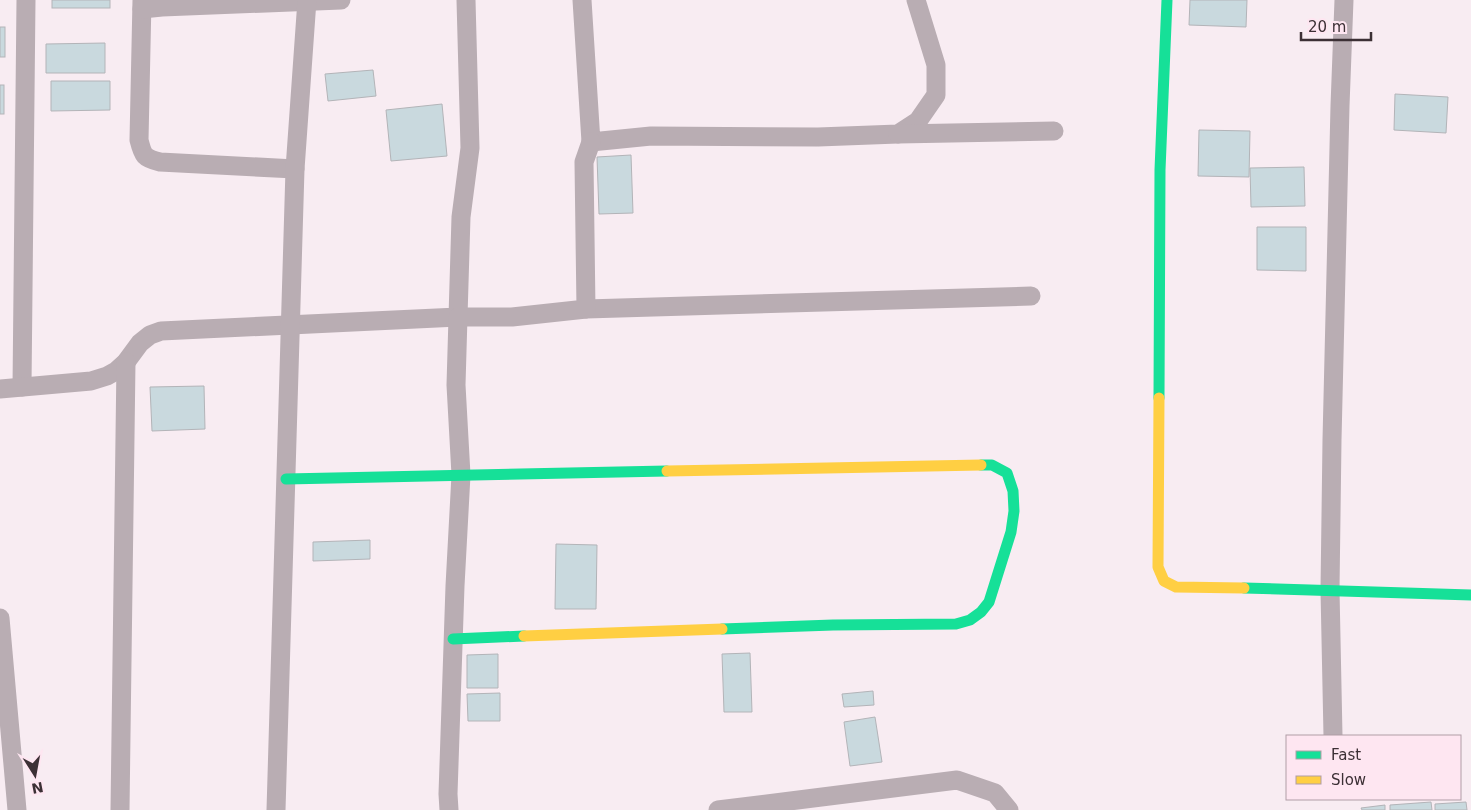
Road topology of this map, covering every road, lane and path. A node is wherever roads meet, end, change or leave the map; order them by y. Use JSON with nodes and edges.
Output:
{"nodes":[{"id":1,"x":26,"y":0,"type":"edge"},
{"id":2,"x":341,"y":0,"type":"edge"},
{"id":3,"x":466,"y":0,"type":"edge"},
{"id":4,"x":582,"y":0,"type":"edge"},
{"id":5,"x":916,"y":0,"type":"edge"},
{"id":6,"x":1168,"y":0,"type":"edge"},
{"id":7,"x":1344,"y":0,"type":"edge"},
{"id":8,"x":307,"y":1,"type":"edge"},
{"id":9,"x":142,"y":5,"type":"edge"},
{"id":10,"x":1054,"y":131,"type":"dead end"},
{"id":11,"x":898,"y":134,"type":"junction"},
{"id":12,"x":591,"y":142,"type":"junction"},
{"id":13,"x":295,"y":169,"type":"junction"},
{"id":14,"x":1031,"y":296,"type":"dead end"},
{"id":15,"x":586,"y":308,"type":"junction"},
{"id":16,"x":458,"y":317,"type":"junction"},
{"id":17,"x":290,"y":324,"type":"junction"},
{"id":18,"x":126,"y":362,"type":"junction"},
{"id":19,"x":22,"y":387,"type":"junction"},
{"id":20,"x":0,"y":390,"type":"edge"},
{"id":21,"x":461,"y":475,"type":"junction"},
{"id":22,"x":286,"y":479,"type":"junction"},
{"id":23,"x":1330,"y":590,"type":"junction"},
{"id":24,"x":1471,"y":595,"type":"edge"},
{"id":25,"x":0,"y":618,"type":"edge"},
{"id":26,"x":454,"y":639,"type":"junction"},
{"id":27,"x":1332,"y":735,"type":"edge"},
{"id":28,"x":17,"y":810,"type":"edge"},
{"id":29,"x":120,"y":810,"type":"edge"},
{"id":30,"x":276,"y":810,"type":"edge"},
{"id":31,"x":449,"y":810,"type":"edge"},
{"id":32,"x":718,"y":810,"type":"edge"},
{"id":33,"x":1009,"y":810,"type":"edge"}],
"edges":[{"from":1,"to":19,"type":"street"},
{"from":2,"to":8,"type":"street"},
{"from":3,"to":16,"type":"street"},
{"from":4,"to":12,"type":"street"},
{"from":5,"to":11,"type":"street"},
{"from":6,"to":23,"type":"street"},
{"from":7,"to":23,"type":"street"},
{"from":8,"to":9,"type":"street"},
{"from":8,"to":13,"type":"street"},
{"from":9,"to":13,"type":"street"},
{"from":10,"to":11,"type":"street"},
{"from":11,"to":12,"type":"street"},
{"from":12,"to":15,"type":"street"},
{"from":13,"to":17,"type":"street"},
{"from":14,"to":15,"type":"street"},
{"from":15,"to":16,"type":"street"},
{"from":16,"to":17,"type":"street"},
{"from":16,"to":21,"type":"street"},
{"from":17,"to":18,"type":"street"},
{"from":17,"to":22,"type":"street"},
{"from":18,"to":19,"type":"street"},
{"from":18,"to":29,"type":"street"},
{"from":19,"to":20,"type":"street"},
{"from":21,"to":22,"type":"street"},
{"from":21,"to":26,"type":"street"},
{"from":21,"to":26,"type":"street"},
{"from":22,"to":30,"type":"street"},
{"from":23,"to":24,"type":"street"},
{"from":23,"to":27,"type":"street"},
{"from":25,"to":28,"type":"street"},
{"from":26,"to":31,"type":"street"},
{"from":32,"to":33,"type":"street"}]}
